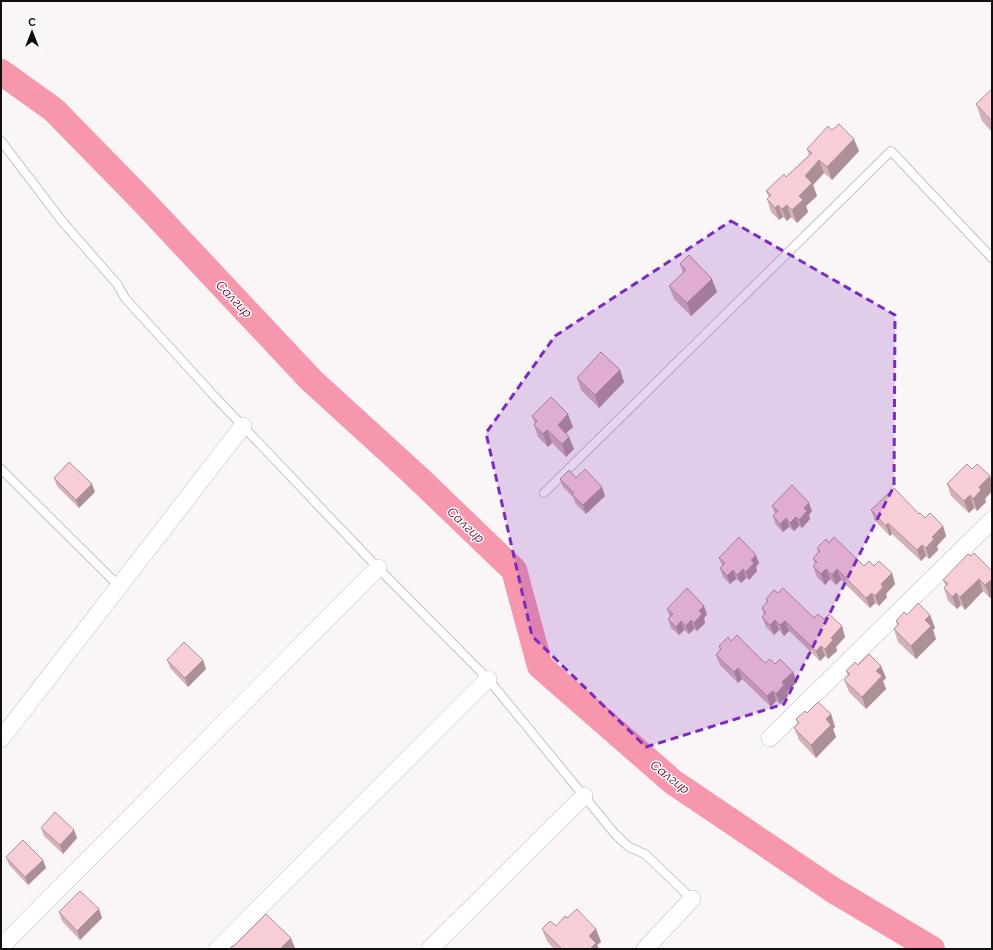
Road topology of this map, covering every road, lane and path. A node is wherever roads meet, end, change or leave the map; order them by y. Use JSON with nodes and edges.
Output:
{"nodes":[{"id":1,"x":1,"y":141,"type":"edge"},
{"id":2,"x":992,"y":258,"type":"edge"},
{"id":3,"x":243,"y":426,"type":"junction"},
{"id":4,"x":1,"y":469,"type":"edge"},
{"id":5,"x":544,"y":492,"type":"dead end"},
{"id":6,"x":992,"y":520,"type":"edge"},
{"id":7,"x":378,"y":568,"type":"junction"},
{"id":8,"x":119,"y":586,"type":"junction"},
{"id":9,"x":488,"y":679,"type":"junction"},
{"id":10,"x":770,"y":738,"type":"dead end"},
{"id":11,"x":1,"y":739,"type":"edge"},
{"id":12,"x":584,"y":796,"type":"junction"},
{"id":13,"x":692,"y":899,"type":"joint"},
{"id":14,"x":1,"y":947,"type":"edge"},
{"id":15,"x":218,"y":949,"type":"edge"},
{"id":16,"x":430,"y":949,"type":"edge"},
{"id":17,"x":645,"y":949,"type":"edge"}],
"edges":[{"from":1,"to":3,"type":"lane"},
{"from":2,"to":5,"type":"lane"},
{"from":3,"to":7,"type":"lane"},
{"from":3,"to":8,"type":"street"},
{"from":4,"to":8,"type":"lane"},
{"from":6,"to":10,"type":"street"},
{"from":7,"to":9,"type":"lane"},
{"from":7,"to":14,"type":"street"},
{"from":8,"to":11,"type":"street"},
{"from":9,"to":12,"type":"lane"},
{"from":9,"to":15,"type":"street"},
{"from":12,"to":13,"type":"lane"},
{"from":12,"to":16,"type":"street"},
{"from":13,"to":17,"type":"street"}]}
